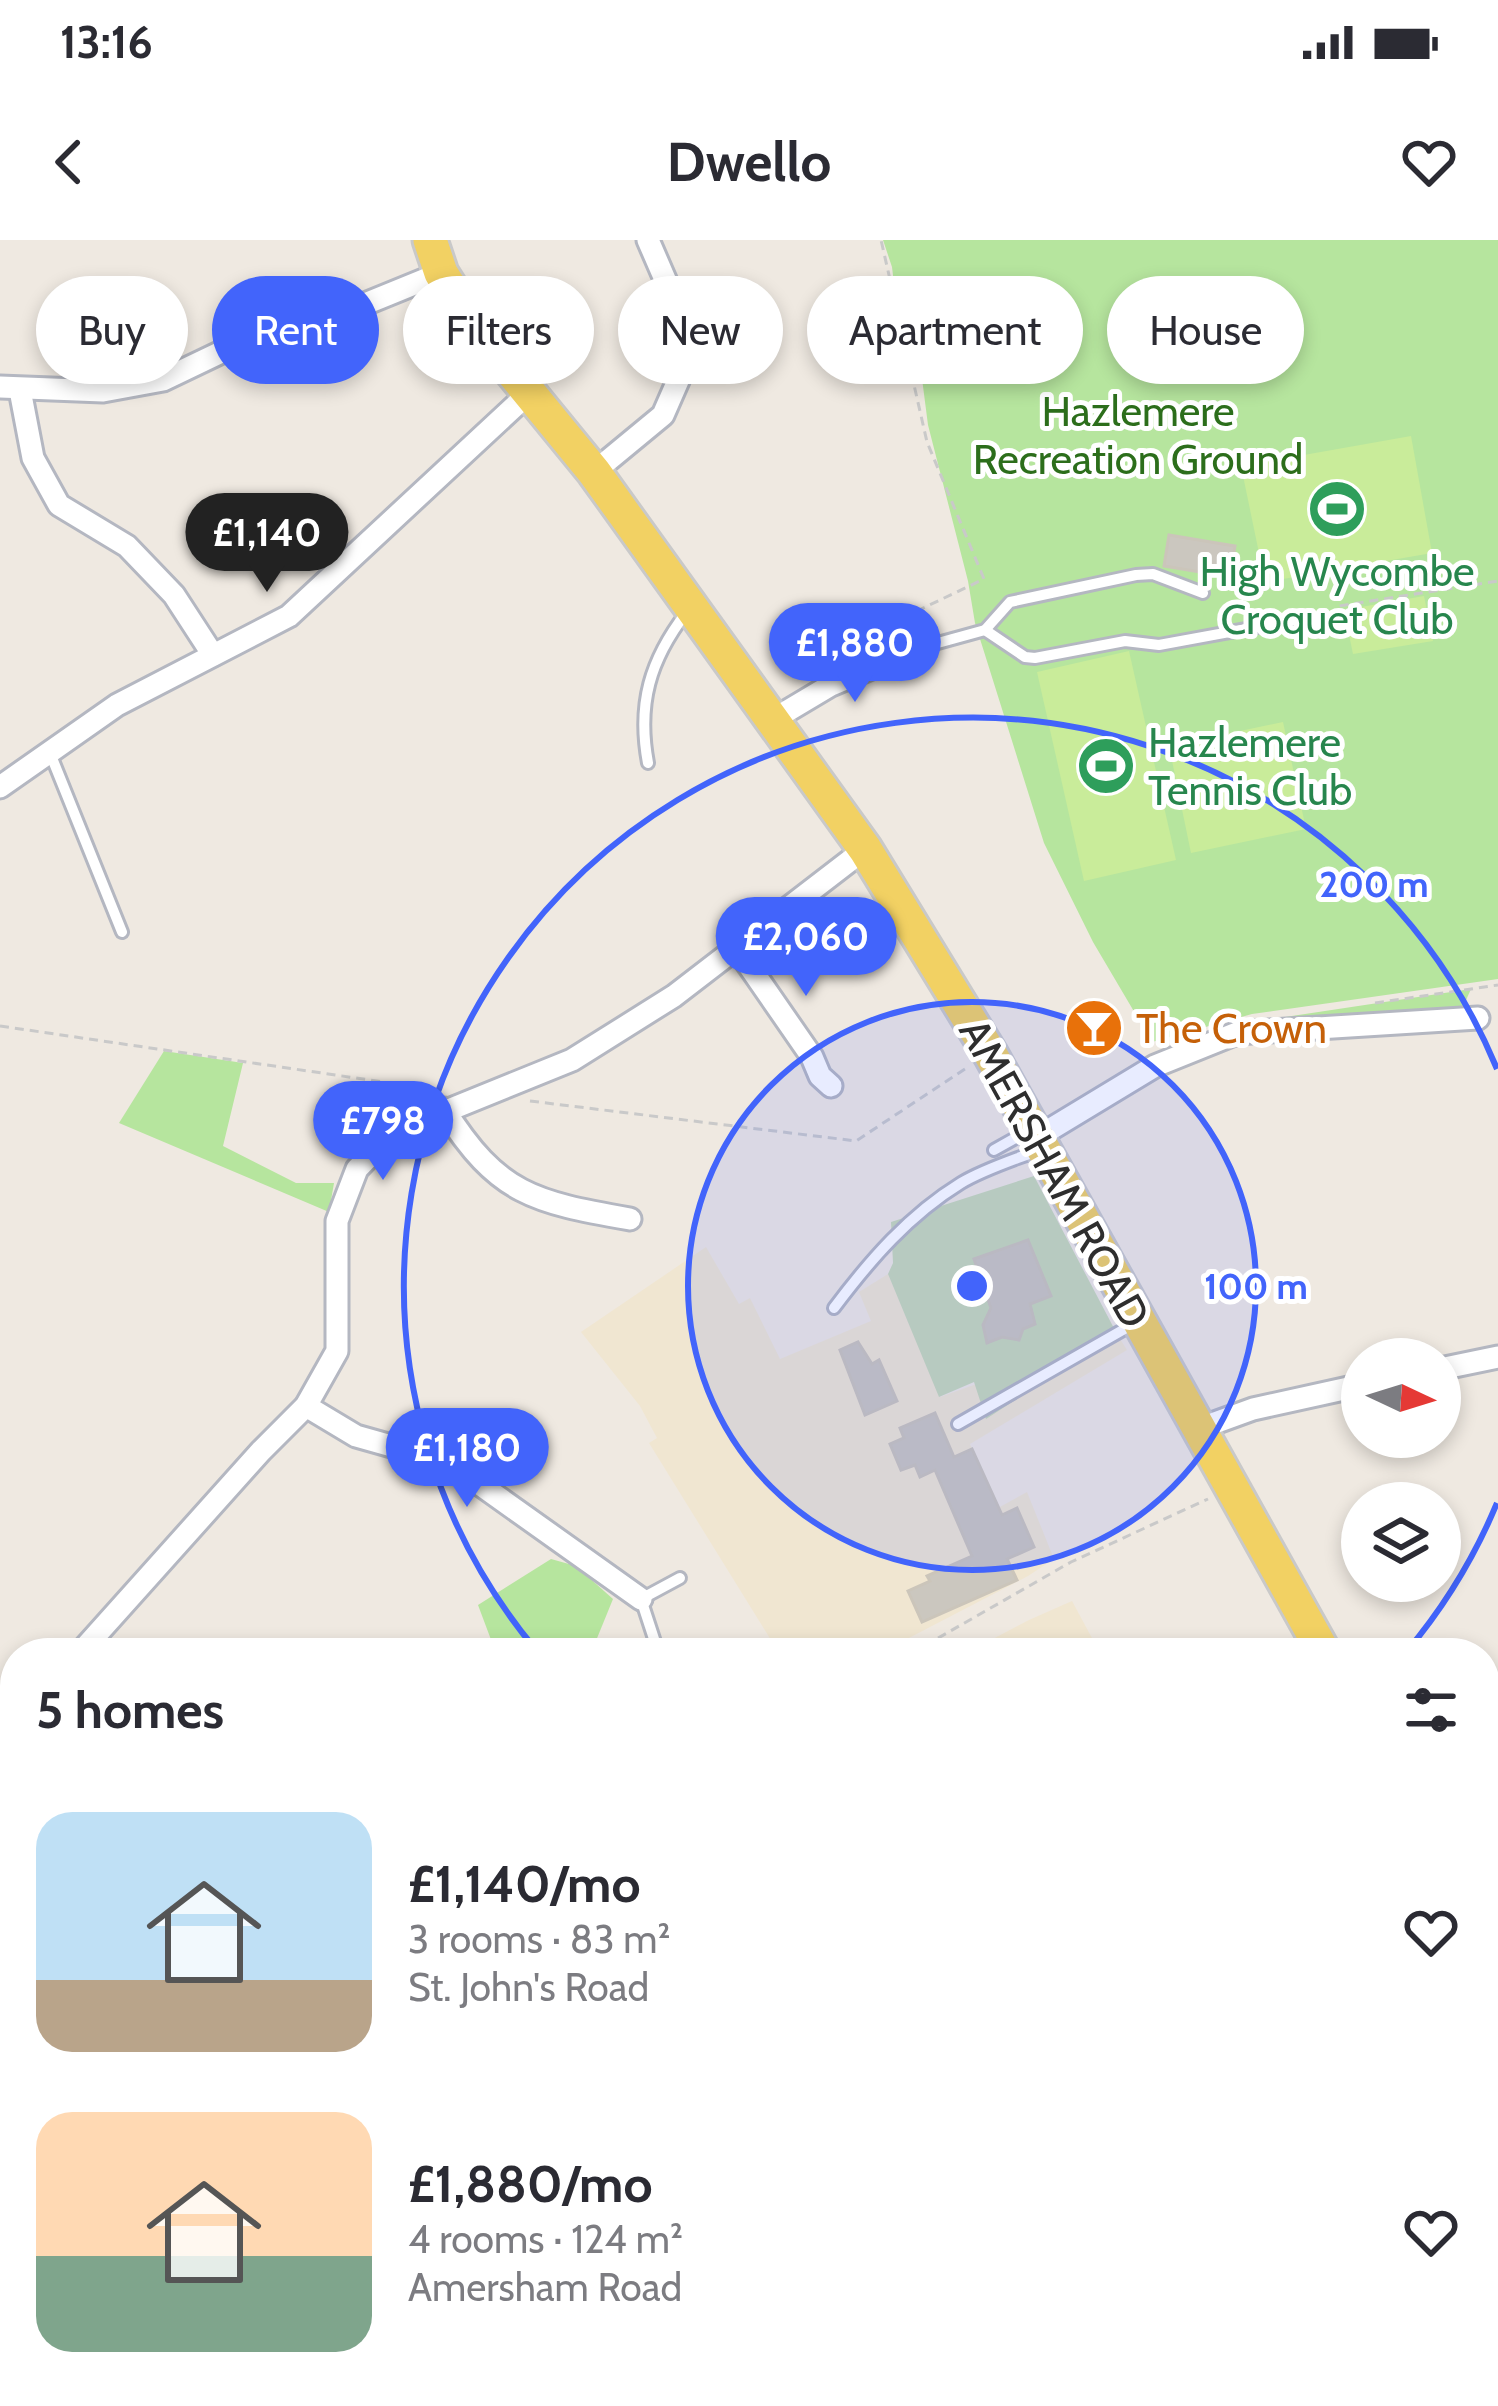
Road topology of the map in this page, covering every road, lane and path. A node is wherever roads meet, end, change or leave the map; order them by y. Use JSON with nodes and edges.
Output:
{"nodes":[{"id":1,"x":430,"y":240,"type":"edge"},
{"id":2,"x":647,"y":240,"type":"edge"},
{"id":3,"x":880,"y":240,"type":"edge"},
{"id":4,"x":441,"y":273,"type":"junction"},
{"id":5,"x":10,"y":388,"type":"edge"},
{"id":6,"x":530,"y":392,"type":"junction"},
{"id":7,"x":594,"y":472,"type":"junction"},
{"id":8,"x":1498,"y":581,"type":"edge"},
{"id":9,"x":1203,"y":593,"type":"dead end"},
{"id":10,"x":692,"y":606,"type":"junction"},
{"id":11,"x":1306,"y":618,"type":"dead end"},
{"id":12,"x":985,"y":630,"type":"junction"},
{"id":13,"x":1342,"y":635,"type":"dead end"},
{"id":14,"x":916,"y":649,"type":"joint"},
{"id":15,"x":213,"y":655,"type":"junction"},
{"id":16,"x":842,"y":661,"type":"dead end"},
{"id":17,"x":774,"y":719,"type":"junction"},
{"id":18,"x":50,"y":753,"type":"junction"},
{"id":19,"x":648,"y":763,"type":"dead end"},
{"id":20,"x":0,"y":787,"type":"edge"},
{"id":21,"x":865,"y":849,"type":"junction"},
{"id":22,"x":122,"y":932,"type":"dead end"},
{"id":23,"x":738,"y":950,"type":"junction"},
{"id":24,"x":1478,"y":1018,"type":"dead end"},
{"id":25,"x":1161,"y":1027,"type":"dead end"},
{"id":26,"x":1157,"y":1048,"type":"dead end"},
{"id":27,"x":832,"y":1086,"type":"dead end"},
{"id":28,"x":444,"y":1109,"type":"junction"},
{"id":29,"x":1036,"y":1139,"type":"junction"},
{"id":30,"x":994,"y":1150,"type":"dead end"},
{"id":31,"x":630,"y":1219,"type":"dead end"},
{"id":32,"x":834,"y":1308,"type":"dead end"},
{"id":33,"x":1138,"y":1322,"type":"junction"},
{"id":34,"x":1498,"y":1357,"type":"edge"},
{"id":35,"x":1461,"y":1365,"type":"edge"},
{"id":36,"x":1341,"y":1390,"type":"edge"},
{"id":37,"x":306,"y":1406,"type":"junction"},
{"id":38,"x":958,"y":1424,"type":"dead end"},
{"id":39,"x":1198,"y":1429,"type":"junction"},
{"id":40,"x":1231,"y":1489,"type":"junction"},
{"id":41,"x":680,"y":1578,"type":"dead end"},
{"id":42,"x":641,"y":1600,"type":"junction"},
{"id":43,"x":103,"y":1638,"type":"edge"},
{"id":44,"x":654,"y":1638,"type":"edge"},
{"id":45,"x":937,"y":1638,"type":"edge"},
{"id":46,"x":1315,"y":1638,"type":"edge"}],
"edges":[{"from":1,"to":4,"type":"main road","name":"AMERSHAM ROAD"},
{"from":2,"to":7,"type":"street"},
{"from":3,"to":16,"type":"path"},
{"from":4,"to":5,"type":"street"},
{"from":4,"to":6,"type":"main road","name":"AMERSHAM ROAD"},
{"from":5,"to":15,"type":"street"},
{"from":6,"to":7,"type":"main road","name":"AMERSHAM ROAD"},
{"from":6,"to":15,"type":"street"},
{"from":7,"to":10,"type":"main road","name":"AMERSHAM ROAD"},
{"from":8,"to":13,"type":"path"},
{"from":9,"to":12,"type":"lane"},
{"from":10,"to":17,"type":"main road","name":"AMERSHAM ROAD"},
{"from":10,"to":19,"type":"lane"},
{"from":11,"to":12,"type":"lane"},
{"from":12,"to":14,"type":"lane"},
{"from":14,"to":17,"type":"street"},
{"from":15,"to":18,"type":"street"},
{"from":17,"to":21,"type":"main road","name":"AMERSHAM ROAD"},
{"from":18,"to":20,"type":"street"},
{"from":18,"to":22,"type":"lane"},
{"from":21,"to":23,"type":"street"},
{"from":21,"to":29,"type":"main road","name":"AMERSHAM ROAD"},
{"from":23,"to":27,"type":"street"},
{"from":23,"to":28,"type":"street"},
{"from":24,"to":29,"type":"street"},
{"from":25,"to":26,"type":"path"},
{"from":28,"to":31,"type":"street"},
{"from":28,"to":37,"type":"street"},
{"from":29,"to":30,"type":"lane"},
{"from":29,"to":32,"type":"lane"},
{"from":29,"to":33,"type":"main road","name":"AMERSHAM ROAD"},
{"from":33,"to":38,"type":"lane"},
{"from":33,"to":39,"type":"main road","name":"AMERSHAM ROAD"},
{"from":34,"to":35,"type":"street"},
{"from":36,"to":39,"type":"street"},
{"from":37,"to":42,"type":"street"},
{"from":37,"to":43,"type":"street"},
{"from":39,"to":40,"type":"main road","name":"AMERSHAM ROAD"},
{"from":40,"to":45,"type":"path"},
{"from":40,"to":46,"type":"main road","name":"AMERSHAM ROAD"},
{"from":41,"to":42,"type":"lane"},
{"from":42,"to":44,"type":"lane"}]}
